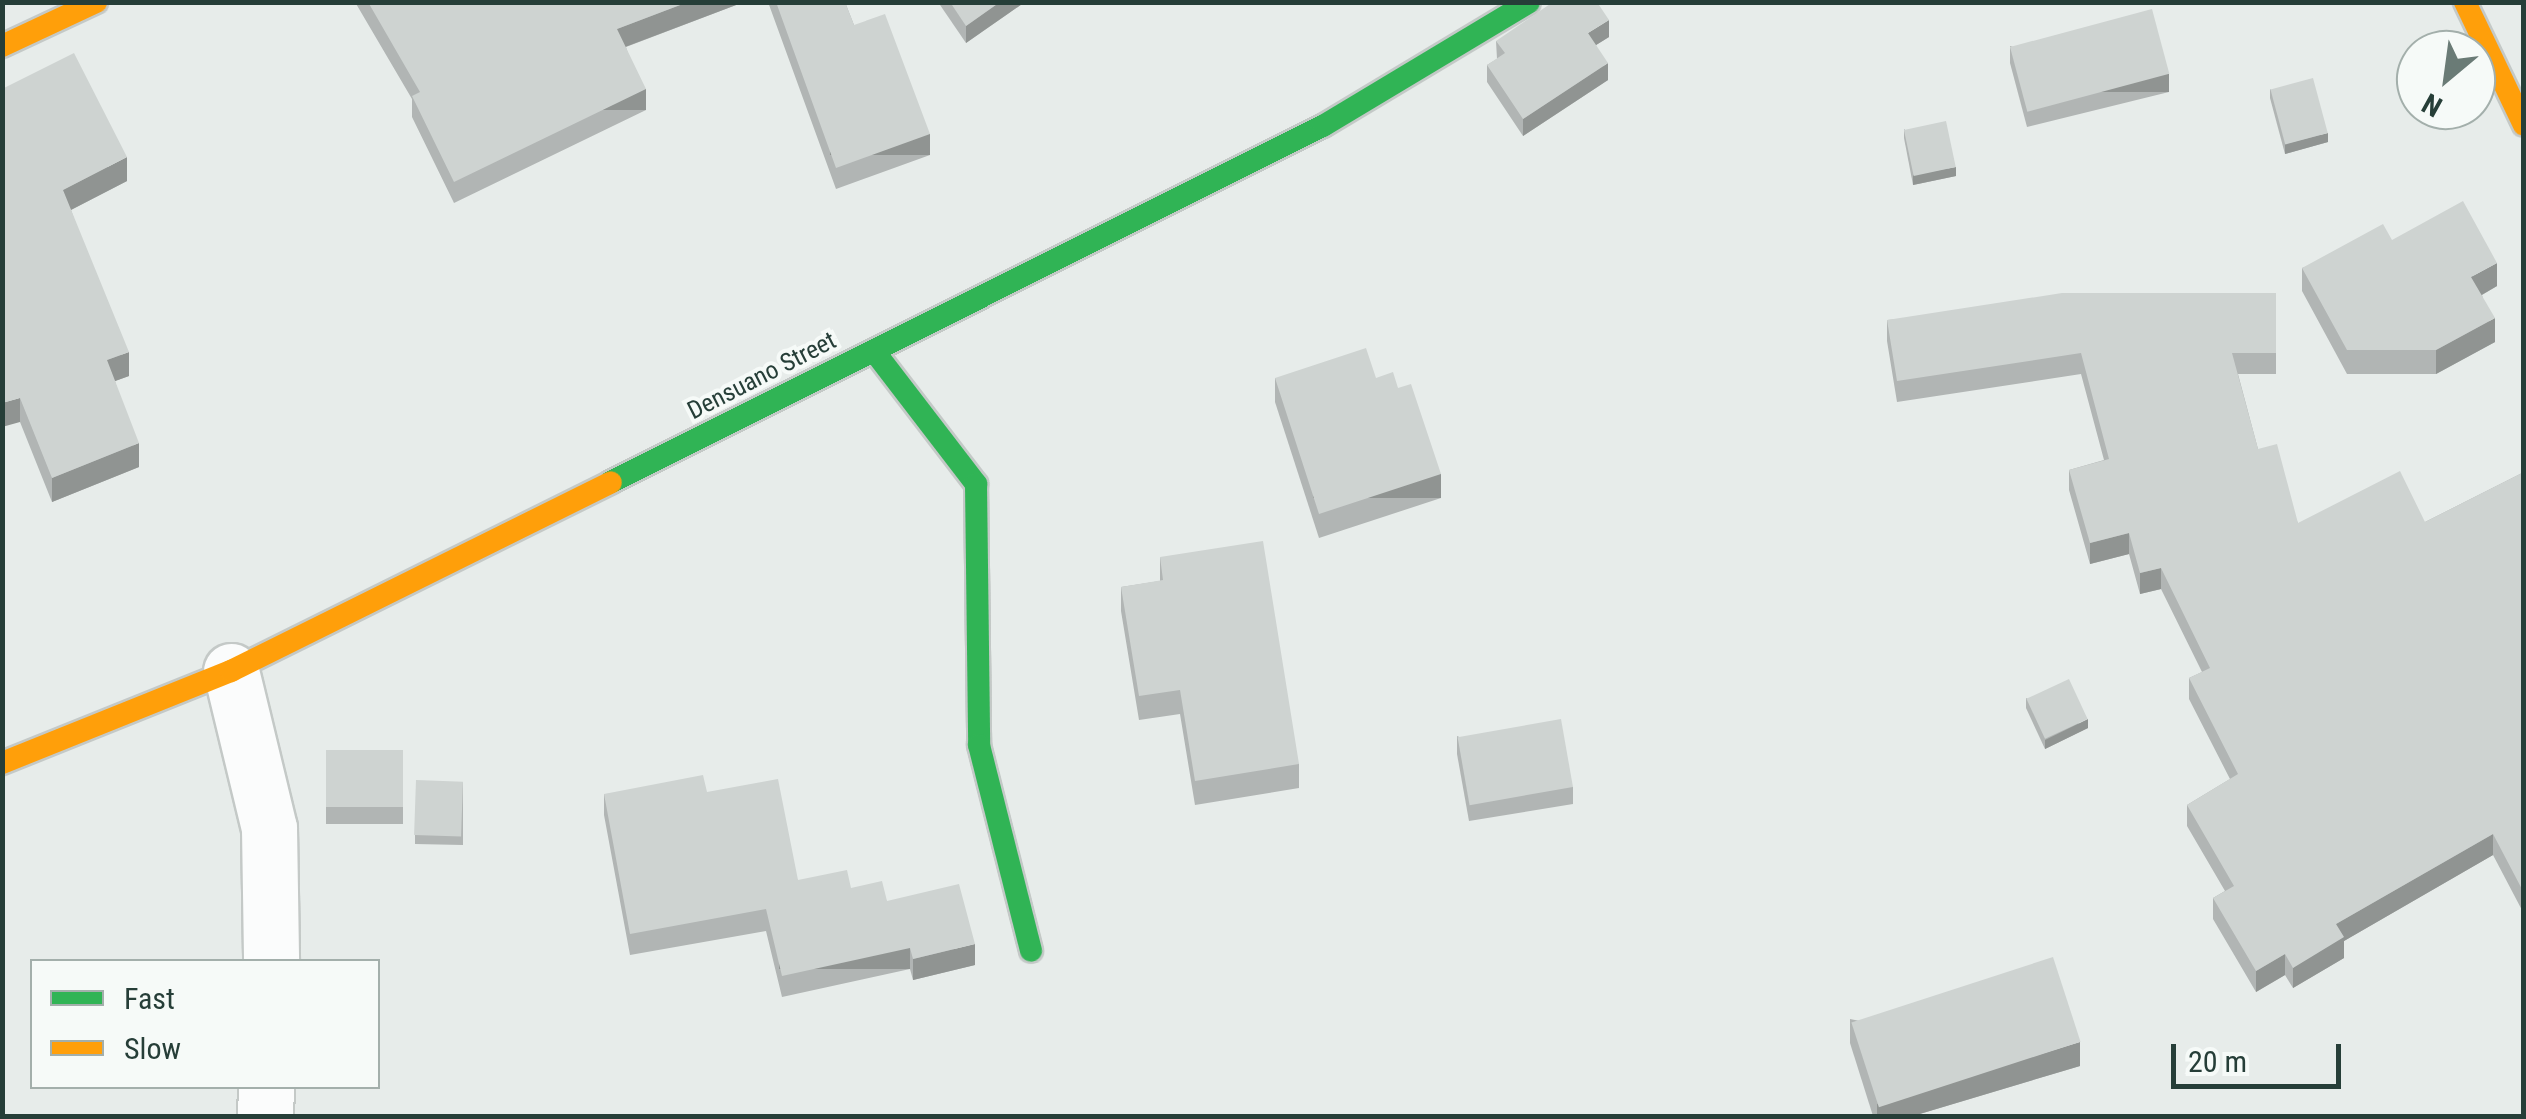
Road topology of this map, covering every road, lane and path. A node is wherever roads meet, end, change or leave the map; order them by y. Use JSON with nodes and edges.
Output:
{"nodes":[{"id":1,"x":96,"y":2,"type":"edge"},
{"id":2,"x":1528,"y":2,"type":"edge"},
{"id":3,"x":2465,"y":2,"type":"edge"},
{"id":4,"x":2,"y":46,"type":"edge"},
{"id":5,"x":2524,"y":125,"type":"edge"},
{"id":6,"x":874,"y":351,"type":"junction"},
{"id":7,"x":231,"y":671,"type":"junction"},
{"id":8,"x":2,"y":762,"type":"edge"},
{"id":9,"x":1030,"y":951,"type":"dead end"},
{"id":10,"x":271,"y":959,"type":"edge"},
{"id":11,"x":266,"y":1089,"type":"edge"},
{"id":12,"x":265,"y":1116,"type":"edge"}],
"edges":[{"from":1,"to":4,"type":"street"},
{"from":2,"to":6,"type":"street","name":"Densuano Street"},
{"from":3,"to":5,"type":"street"},
{"from":6,"to":7,"type":"street","name":"Densuano Street"},
{"from":6,"to":9,"type":"street"},
{"from":7,"to":8,"type":"street","name":"Densuano Street"},
{"from":7,"to":10,"type":"street"},
{"from":11,"to":12,"type":"street"}]}
